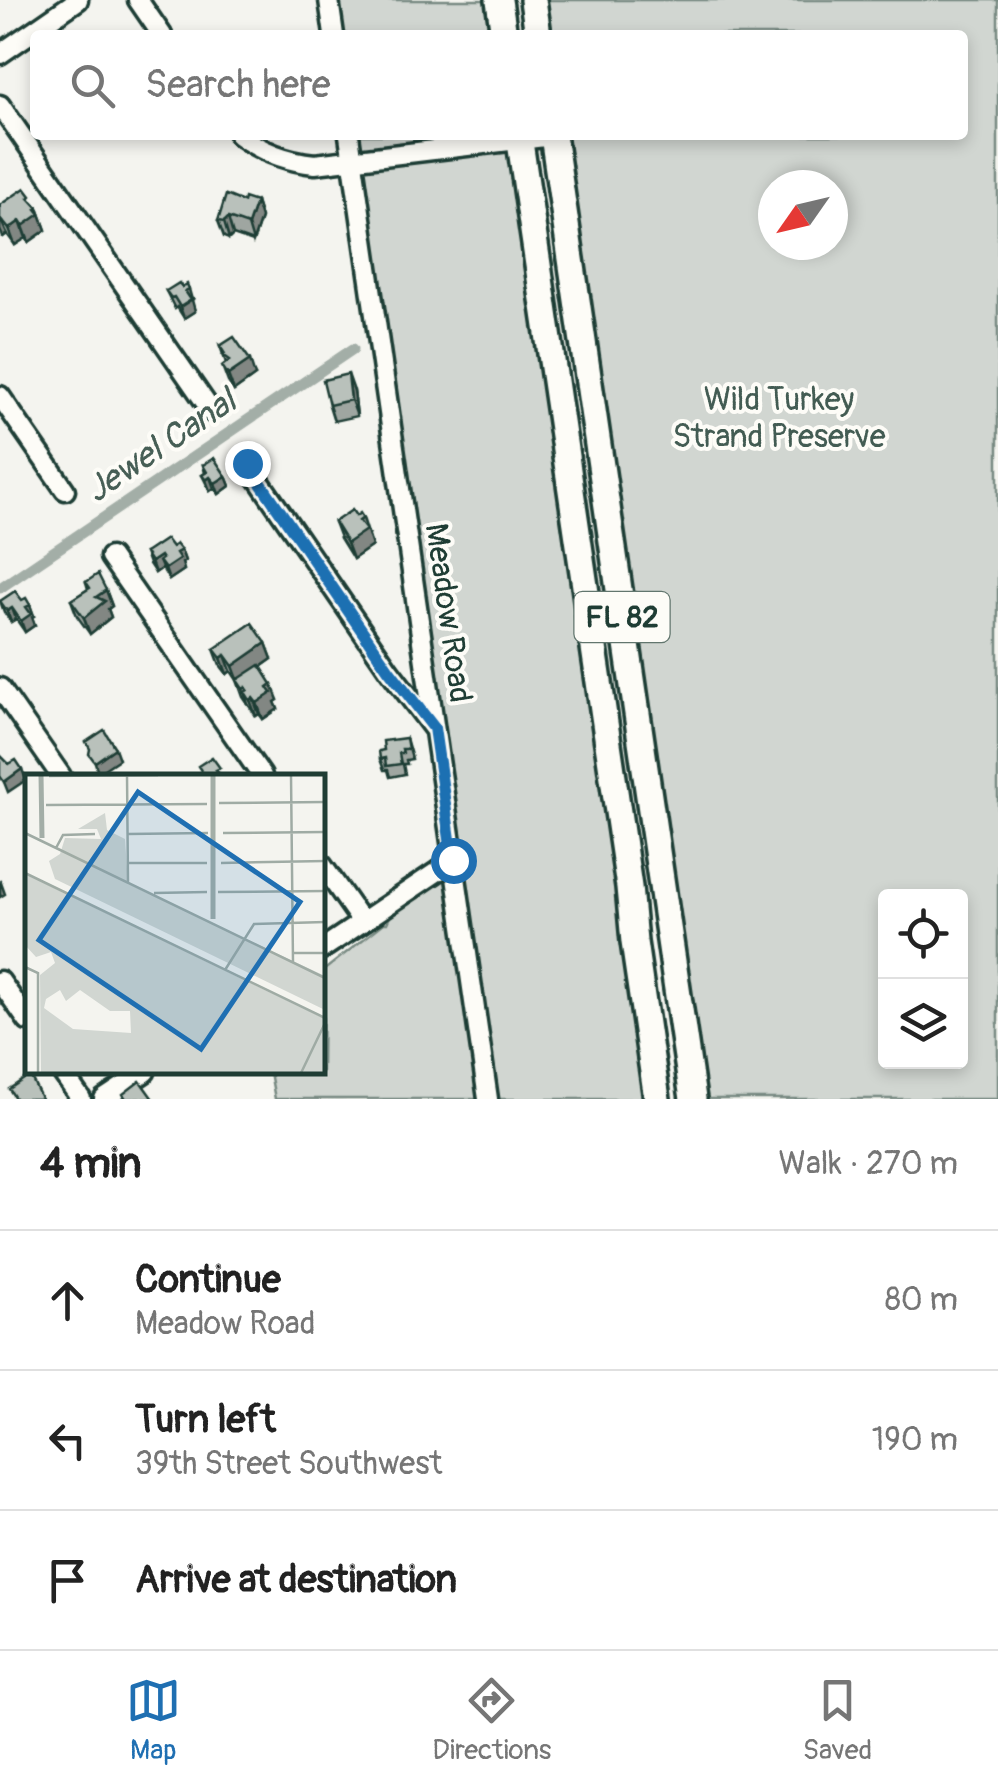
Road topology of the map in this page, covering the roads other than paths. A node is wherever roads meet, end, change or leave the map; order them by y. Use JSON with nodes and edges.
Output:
{"nodes":[{"id":1,"x":78,"y":0,"type":"edge"},
{"id":2,"x":138,"y":0,"type":"edge"},
{"id":3,"x":329,"y":0,"type":"edge"},
{"id":4,"x":499,"y":0,"type":"edge"},
{"id":5,"x":533,"y":0,"type":"edge"},
{"id":6,"x":35,"y":30,"type":"edge"},
{"id":7,"x":159,"y":30,"type":"edge"},
{"id":8,"x":333,"y":30,"type":"edge"},
{"id":9,"x":503,"y":30,"type":"edge"},
{"id":10,"x":537,"y":30,"type":"edge"},
{"id":11,"x":30,"y":33,"type":"edge"},
{"id":12,"x":0,"y":54,"type":"edge"},
{"id":13,"x":0,"y":105,"type":"edge"},
{"id":14,"x":247,"y":140,"type":"edge"},
{"id":15,"x":350,"y":140,"type":"edge"},
{"id":16,"x":497,"y":140,"type":"edge"},
{"id":17,"x":519,"y":140,"type":"edge"},
{"id":18,"x":554,"y":140,"type":"edge"},
{"id":19,"x":353,"y":160,"type":"junction"},
{"id":20,"x":0,"y":396,"type":"edge"},
{"id":21,"x":212,"y":412,"type":"dead end"},
{"id":22,"x":247,"y":463,"type":"dead end"},
{"id":23,"x":65,"y":490,"type":"dead end"},
{"id":24,"x":110,"y":557,"type":"dead end"},
{"id":25,"x":587,"y":604,"type":"junction"},
{"id":26,"x":0,"y":688,"type":"edge"},
{"id":27,"x":434,"y":728,"type":"junction"},
{"id":28,"x":60,"y":774,"type":"edge"},
{"id":29,"x":261,"y":774,"type":"edge"},
{"id":30,"x":653,"y":824,"type":"junction"},
{"id":31,"x":624,"y":855,"type":"junction"},
{"id":32,"x":453,"y":860,"type":"junction"},
{"id":33,"x":325,"y":869,"type":"edge"},
{"id":34,"x":362,"y":922,"type":"junction"},
{"id":35,"x":325,"y":947,"type":"edge"},
{"id":36,"x":0,"y":981,"type":"edge"},
{"id":37,"x":25,"y":1017,"type":"edge"},
{"id":38,"x":687,"y":1060,"type":"junction"},
{"id":39,"x":63,"y":1074,"type":"edge"},
{"id":40,"x":142,"y":1074,"type":"edge"},
{"id":41,"x":81,"y":1099,"type":"edge"},
{"id":42,"x":104,"y":1099,"type":"edge"},
{"id":43,"x":488,"y":1099,"type":"edge"},
{"id":44,"x":657,"y":1099,"type":"edge"},
{"id":45,"x":693,"y":1099,"type":"edge"}],
"edges":[{"from":1,"to":6,"type":"street"},
{"from":2,"to":7,"type":"street"},
{"from":3,"to":8,"type":"street"},
{"from":4,"to":9,"type":"highway"},
{"from":5,"to":10,"type":"highway"},
{"from":11,"to":12,"type":"street"},
{"from":13,"to":21,"type":"street"},
{"from":14,"to":19,"type":"street"},
{"from":15,"to":19,"type":"street","name":"Meadow Road"},
{"from":16,"to":19,"type":"street"},
{"from":17,"to":25,"type":"highway","number":"FL 82"},
{"from":18,"to":30,"type":"highway","number":"FL 82"},
{"from":19,"to":27,"type":"street","name":"Meadow Road"},
{"from":20,"to":23,"type":"street"},
{"from":22,"to":27,"type":"street"},
{"from":24,"to":29,"type":"street"},
{"from":25,"to":30,"type":"highway"},
{"from":25,"to":31,"type":"highway","number":"FL 82"},
{"from":26,"to":28,"type":"street"},
{"from":27,"to":32,"type":"street","name":"Meadow Road"},
{"from":30,"to":38,"type":"highway","number":"FL 82"},
{"from":31,"to":38,"type":"highway"},
{"from":31,"to":44,"type":"highway","number":"FL 82"},
{"from":32,"to":34,"type":"street"},
{"from":32,"to":43,"type":"street","name":"Meadow Road"},
{"from":33,"to":34,"type":"street"},
{"from":34,"to":35,"type":"street"},
{"from":36,"to":37,"type":"street"},
{"from":38,"to":45,"type":"highway","number":"FL 82"},
{"from":39,"to":41,"type":"street"},
{"from":40,"to":42,"type":"street"}]}
